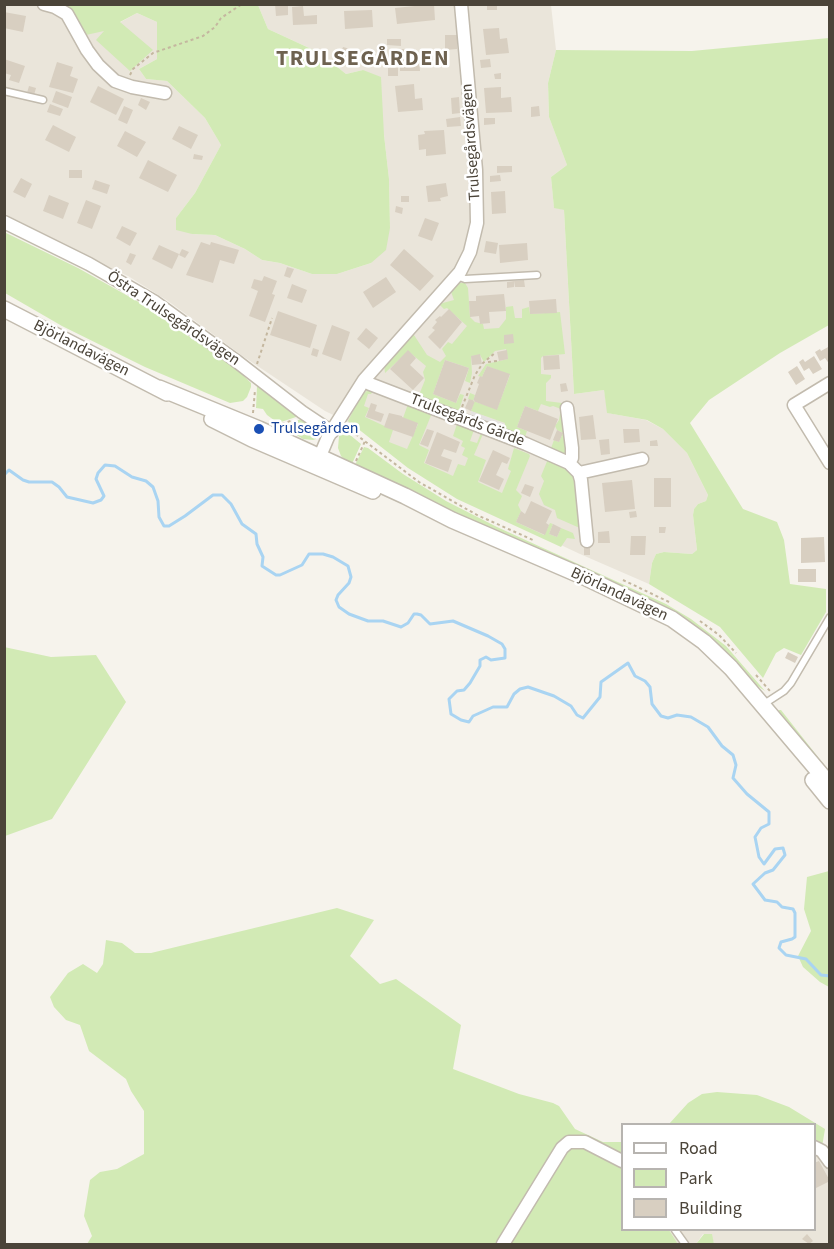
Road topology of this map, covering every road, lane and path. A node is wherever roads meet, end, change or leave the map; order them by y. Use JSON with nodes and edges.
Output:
{"nodes":[{"id":1,"x":44,"y":4,"type":"edge"},
{"id":2,"x":242,"y":4,"type":"edge"},
{"id":3,"x":460,"y":4,"type":"edge"},
{"id":4,"x":132,"y":87,"type":"junction"},
{"id":5,"x":4,"y":91,"type":"edge"},
{"id":6,"x":165,"y":93,"type":"dead end"},
{"id":7,"x":43,"y":100,"type":"dead end"},
{"id":8,"x":4,"y":222,"type":"edge"},
{"id":9,"x":537,"y":275,"type":"dead end"},
{"id":10,"x":457,"y":276,"type":"junction"},
{"id":11,"x":4,"y":309,"type":"edge"},
{"id":12,"x":496,"y":352,"type":"dead end"},
{"id":13,"x":485,"y":362,"type":"junction"},
{"id":14,"x":497,"y":362,"type":"dead end"},
{"id":15,"x":364,"y":380,"type":"junction"},
{"id":16,"x":830,"y":383,"type":"edge"},
{"id":17,"x":567,"y":408,"type":"dead end"},
{"id":18,"x":302,"y":412,"type":"junction"},
{"id":19,"x":458,"y":418,"type":"junction"},
{"id":20,"x":279,"y":428,"type":"dead end"},
{"id":21,"x":332,"y":432,"type":"junction"},
{"id":22,"x":642,"y":459,"type":"dead end"},
{"id":23,"x":318,"y":462,"type":"junction"},
{"id":24,"x":569,"y":463,"type":"junction"},
{"id":25,"x":830,"y":463,"type":"edge"},
{"id":26,"x":579,"y":473,"type":"junction"},
{"id":27,"x":587,"y":542,"type":"dead end"},
{"id":28,"x":830,"y":617,"type":"edge"},
{"id":29,"x":763,"y":705,"type":"junction"},
{"id":30,"x":830,"y":785,"type":"edge"},
{"id":31,"x":830,"y":801,"type":"edge"},
{"id":32,"x":816,"y":1148,"type":"edge"},
{"id":33,"x":621,"y":1160,"type":"edge"},
{"id":34,"x":830,"y":1162,"type":"edge"},
{"id":35,"x":676,"y":1231,"type":"edge"},
{"id":36,"x":503,"y":1245,"type":"edge"},
{"id":37,"x":685,"y":1245,"type":"edge"}],
"edges":[{"from":1,"to":4,"type":"street"},
{"from":2,"to":4,"type":"path"},
{"from":3,"to":10,"type":"street","name":"Trulsegårdsvägen"},
{"from":4,"to":6,"type":"street"},
{"from":5,"to":7,"type":"lane"},
{"from":8,"to":18,"type":"street","name":"Östra Trulsegårdsvägen"},
{"from":9,"to":10,"type":"lane"},
{"from":10,"to":15,"type":"street","name":"Trulsegårdsvägen"},
{"from":11,"to":23,"type":"street","name":"Björlandavägen"},
{"from":12,"to":13,"type":"path"},
{"from":13,"to":14,"type":"path"},
{"from":13,"to":19,"type":"path"},
{"from":15,"to":19,"type":"street","name":"Trulsegårds Gärde"},
{"from":15,"to":21,"type":"street","name":"Trulsegårdsvägen"},
{"from":16,"to":25,"type":"street"},
{"from":17,"to":24,"type":"street"},
{"from":18,"to":20,"type":"path"},
{"from":18,"to":21,"type":"street","name":"Östra Trulsegårdsvägen"},
{"from":19,"to":24,"type":"street","name":"Trulsegårds Gärde"},
{"from":21,"to":23,"type":"street","name":"Trulsegårdsvägen"},
{"from":22,"to":26,"type":"street"},
{"from":23,"to":29,"type":"street","name":"Björlandavägen"},
{"from":24,"to":26,"type":"street","name":"Trulsegårds Gärde"},
{"from":26,"to":27,"type":"street"},
{"from":28,"to":29,"type":"lane"},
{"from":29,"to":30,"type":"street","name":"Björlandavägen"},
{"from":29,"to":31,"type":"street","name":"Björlandavägen"},
{"from":32,"to":34,"type":"street"},
{"from":33,"to":36,"type":"street"},
{"from":35,"to":37,"type":"lane"}]}
